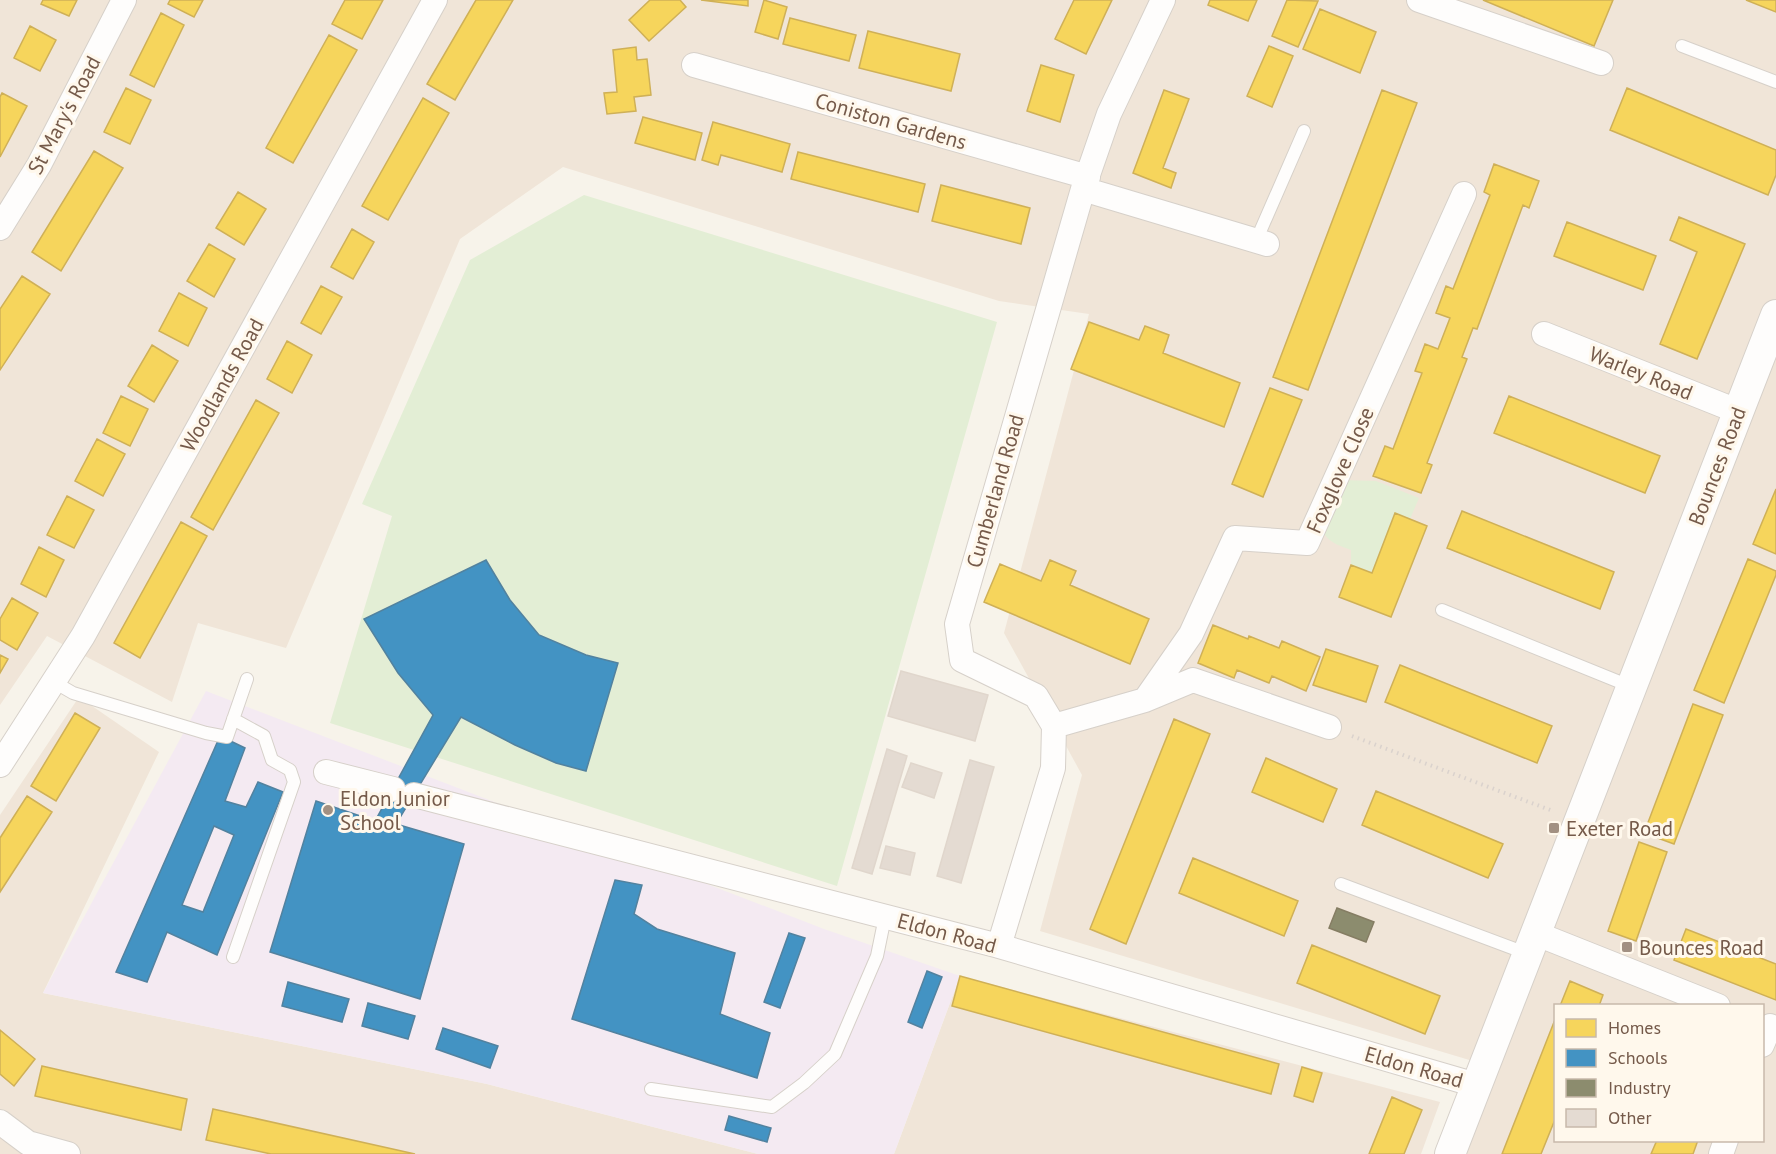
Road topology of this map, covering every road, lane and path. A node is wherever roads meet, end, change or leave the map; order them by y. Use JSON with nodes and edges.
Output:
{"nodes":[{"id":1,"x":124,"y":0,"type":"edge"},
{"id":2,"x":435,"y":0,"type":"edge"},
{"id":3,"x":1163,"y":0,"type":"edge"},
{"id":4,"x":1419,"y":0,"type":"edge"},
{"id":5,"x":1682,"y":46,"type":"dead end"},
{"id":6,"x":1601,"y":63,"type":"dead end"},
{"id":7,"x":694,"y":65,"type":"dead end"},
{"id":8,"x":1776,"y":82,"type":"edge"},
{"id":9,"x":1304,"y":131,"type":"dead end"},
{"id":10,"x":1086,"y":183,"type":"junction"},
{"id":11,"x":1464,"y":194,"type":"dead end"},
{"id":12,"x":0,"y":228,"type":"edge"},
{"id":13,"x":1261,"y":242,"type":"joint"},
{"id":14,"x":1776,"y":315,"type":"edge"},
{"id":15,"x":1544,"y":334,"type":"dead end"},
{"id":16,"x":1737,"y":411,"type":"junction"},
{"id":17,"x":1442,"y":610,"type":"dead end"},
{"id":18,"x":247,"y":679,"type":"dead end"},
{"id":19,"x":54,"y":682,"type":"junction"},
{"id":20,"x":1633,"y":688,"type":"junction"},
{"id":21,"x":1145,"y":700,"type":"junction"},
{"id":22,"x":233,"y":718,"type":"junction"},
{"id":23,"x":1054,"y":726,"type":"junction"},
{"id":24,"x":1329,"y":727,"type":"joint"},
{"id":25,"x":0,"y":765,"type":"edge"},
{"id":26,"x":326,"y":772,"type":"dead end"},
{"id":27,"x":1580,"y":822,"type":"junction"},
{"id":28,"x":1341,"y":884,"type":"dead end"},
{"id":29,"x":885,"y":917,"type":"junction"},
{"id":30,"x":1533,"y":944,"type":"junction"},
{"id":31,"x":999,"y":946,"type":"junction"},
{"id":32,"x":233,"y":957,"type":"dead end"},
{"id":33,"x":1715,"y":1004,"type":"edge"},
{"id":34,"x":1476,"y":1085,"type":"junction"},
{"id":35,"x":651,"y":1089,"type":"dead end"},
{"id":36,"x":0,"y":1122,"type":"edge"},
{"id":37,"x":68,"y":1154,"type":"edge"},
{"id":38,"x":1450,"y":1154,"type":"edge"}],
"edges":[{"from":1,"to":12,"type":"street","name":"St Mary's Road"},
{"from":2,"to":19,"type":"street","name":"Woodlands Road"},
{"from":3,"to":10,"type":"street","name":"Cumberland Road"},
{"from":4,"to":6,"type":"street"},
{"from":5,"to":8,"type":"lane"},
{"from":7,"to":10,"type":"street","name":"Coniston Gardens"},
{"from":9,"to":13,"type":"lane"},
{"from":10,"to":13,"type":"street","name":"Coniston Gardens"},
{"from":10,"to":23,"type":"street","name":"Cumberland Road"},
{"from":11,"to":21,"type":"street","name":"Foxglove Close"},
{"from":14,"to":16,"type":"street","name":"Bounces Road"},
{"from":15,"to":16,"type":"street","name":"Warley Road"},
{"from":16,"to":20,"type":"street","name":"Bounces Road"},
{"from":17,"to":20,"type":"lane"},
{"from":18,"to":22,"type":"lane"},
{"from":19,"to":22,"type":"lane"},
{"from":19,"to":25,"type":"street","name":"Woodlands Road"},
{"from":20,"to":27,"type":"street","name":"Bounces Road"},
{"from":21,"to":23,"type":"street"},
{"from":21,"to":24,"type":"street"},
{"from":22,"to":32,"type":"lane"},
{"from":23,"to":31,"type":"street"},
{"from":24,"to":27,"type":"path"},
{"from":26,"to":29,"type":"street","name":"Eldon Road"},
{"from":27,"to":30,"type":"street","name":"Bounces Road"},
{"from":28,"to":30,"type":"lane"},
{"from":29,"to":31,"type":"street","name":"Eldon Road"},
{"from":29,"to":35,"type":"lane"},
{"from":30,"to":33,"type":"street"},
{"from":30,"to":34,"type":"street","name":"Bounces Road"},
{"from":31,"to":34,"type":"street","name":"Eldon Road"},
{"from":34,"to":38,"type":"street","name":"Bounces Road"},
{"from":36,"to":37,"type":"street"}]}
